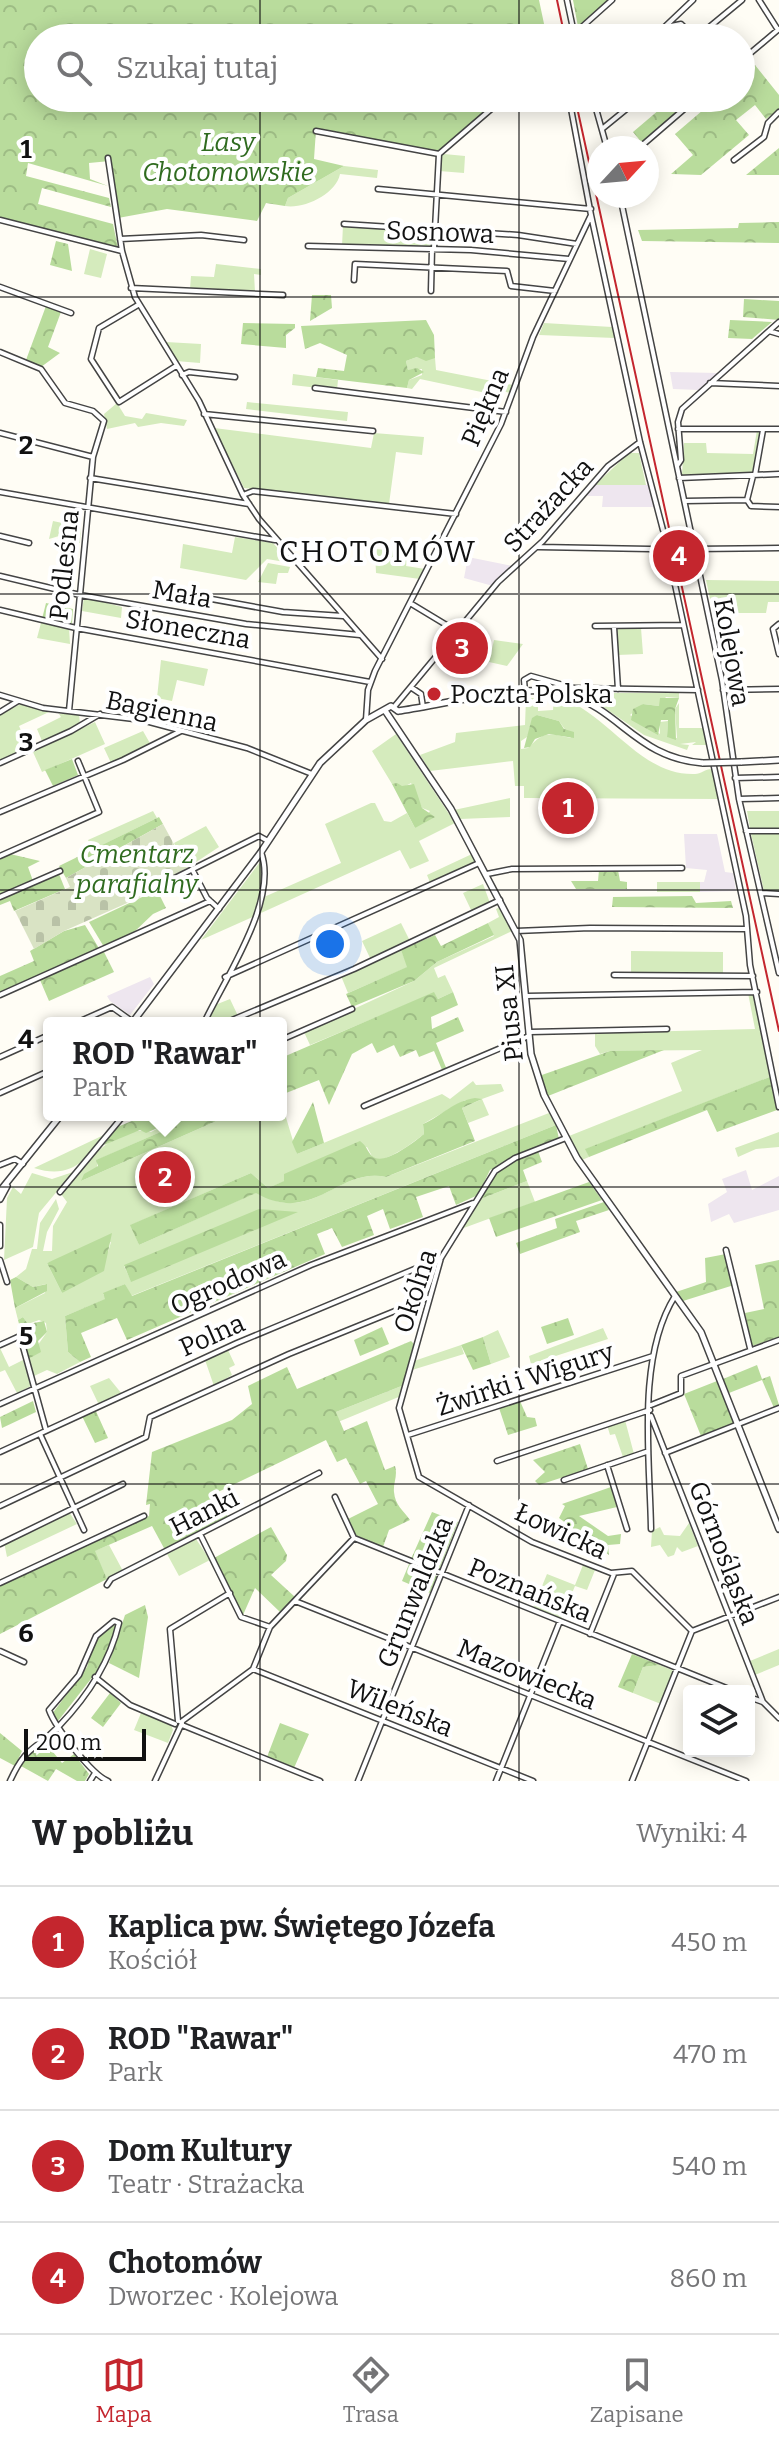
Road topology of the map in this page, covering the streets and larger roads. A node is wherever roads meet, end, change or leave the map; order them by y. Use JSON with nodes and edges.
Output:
{"nodes":[{"id":1,"x":567,"y":0,"type":"edge"},
{"id":2,"x":612,"y":0,"type":"edge"},
{"id":3,"x":693,"y":0,"type":"edge"},
{"id":4,"x":742,"y":0,"type":"edge"},
{"id":5,"x":759,"y":0,"type":"edge"},
{"id":6,"x":674,"y":16,"type":"junction"},
{"id":7,"x":572,"y":24,"type":"edge"},
{"id":8,"x":587,"y":24,"type":"edge"},
{"id":9,"x":668,"y":24,"type":"edge"},
{"id":10,"x":681,"y":24,"type":"edge"},
{"id":11,"x":713,"y":24,"type":"edge"},
{"id":12,"x":779,"y":31,"type":"edge"},
{"id":13,"x":755,"y":50,"type":"edge"},
{"id":14,"x":488,"y":112,"type":"edge"},
{"id":15,"x":572,"y":112,"type":"edge"},
{"id":16,"x":597,"y":112,"type":"edge"},
{"id":17,"x":623,"y":112,"type":"edge"},
{"id":18,"x":681,"y":112,"type":"edge"},
{"id":19,"x":779,"y":112,"type":"edge"},
{"id":20,"x":602,"y":129,"type":"junction"},
{"id":21,"x":316,"y":131,"type":"dead end"},
{"id":22,"x":604,"y":136,"type":"edge"},
{"id":23,"x":653,"y":136,"type":"edge"},
{"id":24,"x":439,"y":154,"type":"junction"},
{"id":25,"x":108,"y":158,"type":"dead end"},
{"id":26,"x":734,"y":160,"type":"dead end"},
{"id":27,"x":378,"y":189,"type":"dead end"},
{"id":28,"x":439,"y":195,"type":"junction"},
{"id":29,"x":623,"y":208,"type":"edge"},
{"id":30,"x":591,"y":209,"type":"junction"},
{"id":31,"x":591,"y":215,"type":"junction"},
{"id":32,"x":0,"y":220,"type":"edge"},
{"id":33,"x":344,"y":224,"type":"dead end"},
{"id":34,"x":436,"y":229,"type":"junction"},
{"id":35,"x":120,"y":239,"type":"junction"},
{"id":36,"x":244,"y":240,"type":"dead end"},
{"id":37,"x":577,"y":244,"type":"junction"},
{"id":38,"x":308,"y":246,"type":"dead end"},
{"id":39,"x":433,"y":248,"type":"junction"},
{"id":40,"x":122,"y":251,"type":"junction"},
{"id":41,"x":569,"y":259,"type":"junction"},
{"id":42,"x":432,"y":265,"type":"junction"},
{"id":43,"x":354,"y":280,"type":"dead end"},
{"id":44,"x":0,"y":287,"type":"edge"},
{"id":45,"x":131,"y":288,"type":"junction"},
{"id":46,"x":431,"y":291,"type":"dead end"},
{"id":47,"x":555,"y":291,"type":"junction"},
{"id":48,"x":283,"y":295,"type":"dead end"},
{"id":49,"x":138,"y":305,"type":"junction"},
{"id":50,"x":71,"y":313,"type":"dead end"},
{"id":51,"x":779,"y":322,"type":"edge"},
{"id":52,"x":769,"y":331,"type":"junction"},
{"id":53,"x":779,"y":334,"type":"edge"},
{"id":54,"x":0,"y":352,"type":"edge"},
{"id":55,"x":176,"y":366,"type":"junction"},
{"id":56,"x":182,"y":375,"type":"junction"},
{"id":57,"x":235,"y":377,"type":"dead end"},
{"id":58,"x":710,"y":383,"type":"junction"},
{"id":59,"x":779,"y":386,"type":"edge"},
{"id":60,"x":315,"y":388,"type":"dead end"},
{"id":61,"x":506,"y":412,"type":"junction"},
{"id":62,"x":204,"y":414,"type":"junction"},
{"id":63,"x":678,"y":429,"type":"junction"},
{"id":64,"x":763,"y":429,"type":"junction"},
{"id":65,"x":779,"y":429,"type":"edge"},
{"id":66,"x":373,"y":431,"type":"dead end"},
{"id":67,"x":0,"y":433,"type":"edge"},
{"id":68,"x":640,"y":442,"type":"junction"},
{"id":69,"x":93,"y":457,"type":"junction"},
{"id":70,"x":677,"y":466,"type":"junction"},
{"id":71,"x":779,"y":474,"type":"edge"},
{"id":72,"x":754,"y":475,"type":"junction"},
{"id":73,"x":90,"y":478,"type":"junction"},
{"id":74,"x":679,"y":478,"type":"junction"},
{"id":75,"x":0,"y":492,"type":"edge"},
{"id":76,"x":243,"y":495,"type":"junction"},
{"id":77,"x":747,"y":500,"type":"junction"},
{"id":78,"x":685,"y":501,"type":"junction"},
{"id":79,"x":249,"y":504,"type":"junction"},
{"id":80,"x":779,"y":507,"type":"edge"},
{"id":81,"x":88,"y":510,"type":"junction"},
{"id":82,"x":456,"y":514,"type":"junction"},
{"id":83,"x":663,"y":530,"type":"dead end"},
{"id":84,"x":0,"y":536,"type":"edge"},
{"id":85,"x":665,"y":538,"type":"dead end"},
{"id":86,"x":275,"y":540,"type":"junction"},
{"id":87,"x":29,"y":543,"type":"dead end"},
{"id":88,"x":538,"y":546,"type":"junction"},
{"id":89,"x":779,"y":548,"type":"edge"},
{"id":90,"x":694,"y":549,"type":"junction"},
{"id":91,"x":670,"y":559,"type":"junction"},
{"id":92,"x":0,"y":576,"type":"edge"},
{"id":93,"x":162,"y":590,"type":"dead end"},
{"id":94,"x":80,"y":595,"type":"junction"},
{"id":95,"x":410,"y":603,"type":"junction"},
{"id":96,"x":0,"y":610,"type":"edge"},
{"id":97,"x":343,"y":616,"type":"junction"},
{"id":98,"x":779,"y":624,"type":"edge"},
{"id":99,"x":683,"y":625,"type":"junction"},
{"id":100,"x":595,"y":626,"type":"dead end"},
{"id":101,"x":614,"y":626,"type":"junction"},
{"id":102,"x":76,"y":628,"type":"junction"},
{"id":103,"x":458,"y":632,"type":"junction"},
{"id":104,"x":360,"y":635,"type":"junction"},
{"id":105,"x":779,"y":654,"type":"edge"},
{"id":106,"x":382,"y":659,"type":"junction"},
{"id":107,"x":371,"y":682,"type":"junction"},
{"id":108,"x":412,"y":688,"type":"junction"},
{"id":109,"x":618,"y":689,"type":"junction"},
{"id":110,"x":779,"y":689,"type":"edge"},
{"id":111,"x":698,"y":690,"type":"junction"},
{"id":112,"x":723,"y":690,"type":"junction"},
{"id":113,"x":525,"y":692,"type":"junction"},
{"id":114,"x":0,"y":695,"type":"edge"},
{"id":115,"x":18,"y":701,"type":"junction"},
{"id":116,"x":423,"y":707,"type":"junction"},
{"id":117,"x":396,"y":709,"type":"junction"},
{"id":118,"x":69,"y":711,"type":"junction"},
{"id":119,"x":0,"y":712,"type":"edge"},
{"id":120,"x":386,"y":712,"type":"junction"},
{"id":121,"x":100,"y":714,"type":"junction"},
{"id":122,"x":393,"y":719,"type":"junction"},
{"id":123,"x":366,"y":720,"type":"junction"},
{"id":124,"x":181,"y":731,"type":"junction"},
{"id":125,"x":779,"y":760,"type":"edge"},
{"id":126,"x":78,"y":761,"type":"dead end"},
{"id":127,"x":0,"y":763,"type":"edge"},
{"id":128,"x":312,"y":774,"type":"junction"},
{"id":129,"x":84,"y":777,"type":"junction"},
{"id":130,"x":779,"y":777,"type":"edge"},
{"id":131,"x":735,"y":778,"type":"junction"},
{"id":132,"x":779,"y":798,"type":"edge"},
{"id":133,"x":739,"y":799,"type":"junction"},
{"id":134,"x":0,"y":812,"type":"edge"},
{"id":135,"x":746,"y":831,"type":"junction"},
{"id":136,"x":779,"y":831,"type":"edge"},
{"id":137,"x":269,"y":842,"type":"junction"},
{"id":138,"x":261,"y":852,"type":"junction"},
{"id":139,"x":0,"y":856,"type":"edge"},
{"id":140,"x":481,"y":862,"type":"junction"},
{"id":141,"x":682,"y":868,"type":"dead end"},
{"id":142,"x":192,"y":869,"type":"junction"},
{"id":143,"x":60,"y":871,"type":"dead end"},
{"id":144,"x":487,"y":874,"type":"junction"},
{"id":145,"x":167,"y":882,"type":"dead end"},
{"id":146,"x":760,"y":893,"type":"junction"},
{"id":147,"x":779,"y":894,"type":"edge"},
{"id":148,"x":0,"y":897,"type":"edge"},
{"id":149,"x":500,"y":899,"type":"junction"},
{"id":150,"x":210,"y":901,"type":"junction"},
{"id":151,"x":219,"y":909,"type":"junction"},
{"id":152,"x":745,"y":929,"type":"junction"},
{"id":153,"x":516,"y":931,"type":"junction"},
{"id":154,"x":776,"y":951,"type":"edge"},
{"id":155,"x":779,"y":973,"type":"edge"},
{"id":156,"x":614,"y":975,"type":"dead end"},
{"id":157,"x":753,"y":976,"type":"junction"},
{"id":158,"x":225,"y":977,"type":"junction"},
{"id":159,"x":757,"y":992,"type":"junction"},
{"id":160,"x":0,"y":995,"type":"edge"},
{"id":161,"x":527,"y":996,"type":"junction"},
{"id":162,"x":352,"y":1009,"type":"dead end"},
{"id":163,"x":90,"y":1017,"type":"edge"},
{"id":164,"x":125,"y":1017,"type":"edge"},
{"id":165,"x":136,"y":1017,"type":"edge"},
{"id":166,"x":207,"y":1017,"type":"edge"},
{"id":167,"x":239,"y":1017,"type":"edge"},
{"id":168,"x":667,"y":1029,"type":"dead end"},
{"id":169,"x":529,"y":1034,"type":"junction"},
{"id":170,"x":287,"y":1037,"type":"edge"},
{"id":171,"x":43,"y":1038,"type":"edge"},
{"id":172,"x":0,"y":1057,"type":"edge"},
{"id":173,"x":43,"y":1074,"type":"edge"},
{"id":174,"x":0,"y":1093,"type":"edge"},
{"id":175,"x":364,"y":1106,"type":"dead end"},
{"id":176,"x":779,"y":1107,"type":"edge"},
{"id":177,"x":56,"y":1121,"type":"edge"},
{"id":178,"x":119,"y":1121,"type":"edge"},
{"id":179,"x":566,"y":1138,"type":"junction"},
{"id":180,"x":23,"y":1164,"type":"junction"},
{"id":181,"x":0,"y":1165,"type":"edge"},
{"id":182,"x":7,"y":1185,"type":"junction"},
{"id":183,"x":0,"y":1191,"type":"edge"},
{"id":184,"x":60,"y":1192,"type":"dead end"},
{"id":185,"x":0,"y":1199,"type":"edge"},
{"id":186,"x":475,"y":1202,"type":"junction"},
{"id":187,"x":0,"y":1225,"type":"edge"},
{"id":188,"x":0,"y":1246,"type":"edge"},
{"id":189,"x":726,"y":1250,"type":"dead end"},
{"id":190,"x":441,"y":1258,"type":"junction"},
{"id":191,"x":0,"y":1260,"type":"edge"},
{"id":192,"x":7,"y":1282,"type":"dead end"},
{"id":193,"x":675,"y":1296,"type":"junction"},
{"id":194,"x":427,"y":1298,"type":"junction"},
{"id":195,"x":779,"y":1340,"type":"edge"},
{"id":196,"x":0,"y":1345,"type":"edge"},
{"id":197,"x":750,"y":1349,"type":"junction"},
{"id":198,"x":653,"y":1356,"type":"junction"},
{"id":199,"x":714,"y":1363,"type":"junction"},
{"id":200,"x":36,"y":1388,"type":"junction"},
{"id":201,"x":0,"y":1404,"type":"edge"},
{"id":202,"x":779,"y":1408,"type":"edge"},
{"id":203,"x":651,"y":1411,"type":"junction"},
{"id":204,"x":738,"y":1424,"type":"junction"},
{"id":205,"x":46,"y":1430,"type":"junction"},
{"id":206,"x":39,"y":1433,"type":"junction"},
{"id":207,"x":407,"y":1435,"type":"junction"},
{"id":208,"x":0,"y":1452,"type":"edge"},
{"id":209,"x":646,"y":1452,"type":"junction"},
{"id":210,"x":665,"y":1453,"type":"junction"},
{"id":211,"x":415,"y":1461,"type":"joint"},
{"id":212,"x":497,"y":1461,"type":"dead end"},
{"id":213,"x":607,"y":1465,"type":"junction"},
{"id":214,"x":319,"y":1473,"type":"dead end"},
{"id":215,"x":60,"y":1478,"type":"junction"},
{"id":216,"x":564,"y":1480,"type":"dead end"},
{"id":217,"x":123,"y":1484,"type":"dead end"},
{"id":218,"x":335,"y":1497,"type":"dead end"},
{"id":219,"x":469,"y":1504,"type":"junction"},
{"id":220,"x":0,"y":1506,"type":"edge"},
{"id":221,"x":73,"y":1507,"type":"junction"},
{"id":222,"x":776,"y":1512,"type":"edge"},
{"id":223,"x":144,"y":1516,"type":"dead end"},
{"id":224,"x":627,"y":1529,"type":"dead end"},
{"id":225,"x":651,"y":1529,"type":"dead end"},
{"id":226,"x":779,"y":1529,"type":"edge"},
{"id":227,"x":84,"y":1530,"type":"dead end"},
{"id":228,"x":200,"y":1534,"type":"junction"},
{"id":229,"x":354,"y":1538,"type":"junction"},
{"id":230,"x":0,"y":1544,"type":"edge"},
{"id":231,"x":442,"y":1574,"type":"junction"},
{"id":232,"x":614,"y":1574,"type":"junction"},
{"id":233,"x":0,"y":1583,"type":"edge"},
{"id":234,"x":107,"y":1585,"type":"dead end"},
{"id":235,"x":230,"y":1593,"type":"junction"},
{"id":236,"x":779,"y":1597,"type":"edge"},
{"id":237,"x":295,"y":1601,"type":"junction"},
{"id":238,"x":730,"y":1617,"type":"junction"},
{"id":239,"x":560,"y":1621,"type":"junction"},
{"id":240,"x":270,"y":1627,"type":"junction"},
{"id":241,"x":692,"y":1631,"type":"junction"},
{"id":242,"x":590,"y":1634,"type":"junction"},
{"id":243,"x":412,"y":1648,"type":"junction"},
{"id":244,"x":0,"y":1651,"type":"edge"},
{"id":245,"x":24,"y":1662,"type":"dead end"},
{"id":246,"x":253,"y":1669,"type":"junction"},
{"id":247,"x":678,"y":1669,"type":"junction"},
{"id":248,"x":95,"y":1677,"type":"junction"},
{"id":249,"x":719,"y":1685,"type":"edge"},
{"id":250,"x":531,"y":1695,"type":"junction"},
{"id":251,"x":755,"y":1699,"type":"edge"},
{"id":252,"x":763,"y":1702,"type":"junction"},
{"id":253,"x":779,"y":1718,"type":"edge"},
{"id":254,"x":382,"y":1721,"type":"junction"},
{"id":255,"x":179,"y":1724,"type":"junction"},
{"id":256,"x":59,"y":1726,"type":"junction"},
{"id":257,"x":648,"y":1742,"type":"junction"},
{"id":258,"x":501,"y":1768,"type":"junction"},
{"id":259,"x":95,"y":1773,"type":"junction"},
{"id":260,"x":10,"y":1781,"type":"edge"},
{"id":261,"x":90,"y":1781,"type":"edge"},
{"id":262,"x":108,"y":1781,"type":"edge"},
{"id":263,"x":155,"y":1781,"type":"edge"},
{"id":264,"x":320,"y":1781,"type":"edge"},
{"id":265,"x":358,"y":1781,"type":"edge"},
{"id":266,"x":496,"y":1781,"type":"edge"},
{"id":267,"x":533,"y":1781,"type":"edge"},
{"id":268,"x":632,"y":1781,"type":"edge"},
{"id":269,"x":746,"y":1781,"type":"edge"}],
"edges":[{"from":1,"to":7,"type":"street"},
{"from":2,"to":8,"type":"street"},
{"from":3,"to":6,"type":"street"},
{"from":4,"to":11,"type":"street"},
{"from":5,"to":12,"type":"street"},
{"from":6,"to":9,"type":"street"},
{"from":6,"to":10,"type":"street"},
{"from":12,"to":13,"type":"street"},
{"from":14,"to":24,"type":"street"},
{"from":15,"to":30,"type":"street","name":"Piękna"},
{"from":16,"to":20,"type":"street"},
{"from":17,"to":20,"type":"street"},
{"from":18,"to":23,"type":"street"},
{"from":19,"to":26,"type":"street"},
{"from":20,"to":22,"type":"street"},
{"from":21,"to":24,"type":"street"},
{"from":24,"to":28,"type":"street"},
{"from":25,"to":35,"type":"street"},
{"from":27,"to":28,"type":"street"},
{"from":28,"to":30,"type":"street"},
{"from":28,"to":34,"type":"street"},
{"from":29,"to":70,"type":"street","name":"Kolejowa"},
{"from":30,"to":31,"type":"street","name":"Piękna"},
{"from":31,"to":37,"type":"street","name":"Piękna"},
{"from":31,"to":68,"type":"street"},
{"from":32,"to":40,"type":"street"},
{"from":33,"to":34,"type":"street"},
{"from":34,"to":37,"type":"street"},
{"from":34,"to":39,"type":"street"},
{"from":35,"to":36,"type":"street"},
{"from":35,"to":40,"type":"street"},
{"from":37,"to":41,"type":"street","name":"Piękna"},
{"from":38,"to":39,"type":"street","name":"Sosnowa"},
{"from":39,"to":41,"type":"street","name":"Sosnowa"},
{"from":39,"to":42,"type":"street"},
{"from":40,"to":45,"type":"street"},
{"from":41,"to":47,"type":"street","name":"Piękna"},
{"from":42,"to":43,"type":"street"},
{"from":42,"to":46,"type":"street"},
{"from":42,"to":47,"type":"street"},
{"from":44,"to":50,"type":"street"},
{"from":45,"to":48,"type":"street"},
{"from":45,"to":49,"type":"street"},
{"from":47,"to":61,"type":"street","name":"Piękna"},
{"from":49,"to":55,"type":"street"},
{"from":49,"to":55,"type":"street"},
{"from":51,"to":52,"type":"street"},
{"from":52,"to":53,"type":"street"},
{"from":52,"to":58,"type":"street"},
{"from":54,"to":69,"type":"street","name":"Podleśna"},
{"from":55,"to":56,"type":"street"},
{"from":56,"to":57,"type":"street"},
{"from":56,"to":62,"type":"street"},
{"from":58,"to":59,"type":"street"},
{"from":58,"to":63,"type":"street"},
{"from":60,"to":61,"type":"street"},
{"from":61,"to":82,"type":"street","name":"Piękna"},
{"from":62,"to":66,"type":"street"},
{"from":62,"to":76,"type":"street"},
{"from":63,"to":64,"type":"street"},
{"from":63,"to":70,"type":"street"},
{"from":64,"to":65,"type":"street"},
{"from":64,"to":72,"type":"street"},
{"from":67,"to":69,"type":"street"},
{"from":68,"to":83,"type":"street"},
{"from":68,"to":88,"type":"street","name":"Strażacka"},
{"from":69,"to":73,"type":"street","name":"Podleśna"},
{"from":70,"to":74,"type":"street","name":"Kolejowa"},
{"from":71,"to":72,"type":"street"},
{"from":72,"to":74,"type":"street"},
{"from":72,"to":77,"type":"street"},
{"from":73,"to":79,"type":"street"},
{"from":73,"to":81,"type":"street","name":"Podleśna"},
{"from":74,"to":78,"type":"street","name":"Kolejowa"},
{"from":75,"to":81,"type":"street"},
{"from":76,"to":79,"type":"street"},
{"from":76,"to":82,"type":"street"},
{"from":77,"to":78,"type":"street"},
{"from":77,"to":80,"type":"street"},
{"from":78,"to":90,"type":"street","name":"Kolejowa"},
{"from":79,"to":86,"type":"street"},
{"from":81,"to":86,"type":"street"},
{"from":81,"to":94,"type":"street","name":"Podleśna"},
{"from":82,"to":95,"type":"street","name":"Piękna"},
{"from":84,"to":87,"type":"street"},
{"from":85,"to":91,"type":"street","name":"Kolejowa"},
{"from":86,"to":97,"type":"street"},
{"from":88,"to":91,"type":"street"},
{"from":88,"to":103,"type":"street","name":"Strażacka"},
{"from":89,"to":90,"type":"street"},
{"from":90,"to":112,"type":"street","name":"Kolejowa"},
{"from":91,"to":99,"type":"street","name":"Kolejowa"},
{"from":92,"to":94,"type":"street","name":"Mała"},
{"from":93,"to":97,"type":"street"},
{"from":94,"to":102,"type":"street","name":"Podleśna"},
{"from":94,"to":104,"type":"street","name":"Mała"},
{"from":95,"to":103,"type":"street"},
{"from":95,"to":106,"type":"street","name":"Piękna"},
{"from":96,"to":102,"type":"street","name":"Słoneczna"},
{"from":97,"to":104,"type":"street"},
{"from":98,"to":105,"type":"street"},
{"from":99,"to":101,"type":"street"},
{"from":99,"to":111,"type":"street","name":"Kolejowa"},
{"from":100,"to":101,"type":"street"},
{"from":101,"to":109,"type":"street"},
{"from":102,"to":107,"type":"street","name":"Słoneczna"},
{"from":102,"to":118,"type":"street","name":"Podleśna"},
{"from":103,"to":108,"type":"street","name":"Strażacka"},
{"from":104,"to":106,"type":"street"},
{"from":106,"to":107,"type":"street","name":"Piękna"},
{"from":107,"to":123,"type":"street","name":"Piękna"},
{"from":108,"to":116,"type":"street"},
{"from":108,"to":117,"type":"street","name":"Strażacka"},
{"from":109,"to":111,"type":"street"},
{"from":109,"to":113,"type":"street"},
{"from":110,"to":112,"type":"street"},
{"from":111,"to":152,"type":"street","name":"Kolejowa"},
{"from":112,"to":131,"type":"street","name":"Kolejowa"},
{"from":113,"to":116,"type":"street"},
{"from":113,"to":125,"type":"street","bridge":true},
{"from":114,"to":115,"type":"street","name":"Bagienna"},
{"from":115,"to":118,"type":"street","name":"Bagienna"},
{"from":115,"to":119,"type":"street"},
{"from":116,"to":117,"type":"street"},
{"from":117,"to":120,"type":"street"},
{"from":117,"to":122,"type":"street"},
{"from":118,"to":121,"type":"street","name":"Bagienna"},
{"from":120,"to":122,"type":"street","name":"Piusa XI"},
{"from":120,"to":123,"type":"street"},
{"from":121,"to":124,"type":"street","name":"Bagienna"},
{"from":121,"to":127,"type":"street"},
{"from":122,"to":140,"type":"street","name":"Piusa XI"},
{"from":123,"to":128,"type":"street"},
{"from":124,"to":128,"type":"street","name":"Bagienna"},
{"from":124,"to":129,"type":"street"},
{"from":126,"to":129,"type":"street"},
{"from":128,"to":137,"type":"street"},
{"from":129,"to":134,"type":"street"},
{"from":129,"to":139,"type":"street"},
{"from":130,"to":131,"type":"street"},
{"from":131,"to":133,"type":"street","name":"Kolejowa"},
{"from":132,"to":133,"type":"street"},
{"from":133,"to":135,"type":"street","name":"Kolejowa"},
{"from":135,"to":136,"type":"street"},
{"from":135,"to":146,"type":"street","name":"Kolejowa"},
{"from":137,"to":138,"type":"street"},
{"from":137,"to":142,"type":"street"},
{"from":138,"to":151,"type":"street"},
{"from":138,"to":158,"type":"street"},
{"from":140,"to":144,"type":"street","name":"Piusa XI"},
{"from":140,"to":158,"type":"street"},
{"from":141,"to":144,"type":"street"},
{"from":142,"to":145,"type":"street"},
{"from":142,"to":150,"type":"street"},
{"from":143,"to":148,"type":"street"},
{"from":144,"to":149,"type":"street","name":"Piusa XI"},
{"from":146,"to":147,"type":"street"},
{"from":146,"to":154,"type":"street","name":"Kolejowa"},
{"from":149,"to":153,"type":"street","name":"Piusa XI"},
{"from":149,"to":167,"type":"street"},
{"from":150,"to":151,"type":"street"},
{"from":150,"to":160,"type":"street"},
{"from":151,"to":165,"type":"street"},
{"from":152,"to":153,"type":"street"},
{"from":152,"to":157,"type":"street","name":"Kolejowa"},
{"from":153,"to":161,"type":"street","name":"Piusa XI"},
{"from":154,"to":155,"type":"street","name":"Kolejowa"},
{"from":156,"to":157,"type":"street"},
{"from":157,"to":159,"type":"street","name":"Kolejowa"},
{"from":158,"to":166,"type":"street"},
{"from":159,"to":161,"type":"street"},
{"from":159,"to":176,"type":"street","name":"Kolejowa"},
{"from":161,"to":169,"type":"street","name":"Piusa XI"},
{"from":162,"to":170,"type":"street"},
{"from":163,"to":164,"type":"street"},
{"from":168,"to":169,"type":"street"},
{"from":169,"to":175,"type":"street"},
{"from":169,"to":179,"type":"street","name":"Piusa XI"},
{"from":171,"to":172,"type":"street"},
{"from":173,"to":174,"type":"street"},
{"from":177,"to":180,"type":"street"},
{"from":178,"to":184,"type":"street"},
{"from":179,"to":186,"type":"street","name":"Okólna"},
{"from":179,"to":193,"type":"street","name":"Piusa XI"},
{"from":180,"to":181,"type":"street"},
{"from":180,"to":182,"type":"street"},
{"from":182,"to":183,"type":"street"},
{"from":182,"to":185,"type":"street"},
{"from":186,"to":190,"type":"street","name":"Okólna"},
{"from":186,"to":200,"type":"street","name":"Ogrodowa"},
{"from":187,"to":188,"type":"street"},
{"from":189,"to":197,"type":"street"},
{"from":190,"to":194,"type":"street","name":"Okólna"},
{"from":190,"to":205,"type":"street","name":"Polna"},
{"from":191,"to":192,"type":"street"},
{"from":193,"to":198,"type":"street"},
{"from":193,"to":199,"type":"street","name":"Piusa XI"},
{"from":194,"to":207,"type":"street","name":"Okólna"},
{"from":194,"to":215,"type":"street"},
{"from":195,"to":197,"type":"street"},
{"from":196,"to":200,"type":"street"},
{"from":197,"to":199,"type":"street"},
{"from":198,"to":203,"type":"street"},
{"from":198,"to":207,"type":"street","name":"Żwirki i Wigury"},
{"from":199,"to":203,"type":"street"},
{"from":199,"to":204,"type":"street","name":"Piusa XI"},
{"from":200,"to":201,"type":"street","name":"Ogrodowa"},
{"from":200,"to":205,"type":"street"},
{"from":202,"to":204,"type":"street"},
{"from":203,"to":209,"type":"street"},
{"from":203,"to":210,"type":"street","name":"Górnośląska"},
{"from":203,"to":212,"type":"street"},
{"from":204,"to":210,"type":"street"},
{"from":204,"to":222,"type":"street","name":"Piusa XI"},
{"from":205,"to":206,"type":"street","name":"Polna"},
{"from":206,"to":208,"type":"street","name":"Polna"},
{"from":206,"to":215,"type":"street"},
{"from":207,"to":211,"type":"street","name":"Okólna"},
{"from":209,"to":213,"type":"street"},
{"from":209,"to":225,"type":"street"},
{"from":210,"to":238,"type":"street","name":"Górnośląska"},
{"from":211,"to":219,"type":"street","name":"Łowicka"},
{"from":213,"to":216,"type":"street"},
{"from":213,"to":224,"type":"street"},
{"from":214,"to":228,"type":"street","name":"Hanki"},
{"from":215,"to":220,"type":"street"},
{"from":215,"to":221,"type":"street"},
{"from":217,"to":221,"type":"street"},
{"from":218,"to":229,"type":"street"},
{"from":219,"to":231,"type":"street","name":"Grunwaldzka"},
{"from":219,"to":232,"type":"street","name":"Łowicka"},
{"from":221,"to":227,"type":"street"},
{"from":221,"to":230,"type":"street"},
{"from":222,"to":226,"type":"street","name":"Piusa XI"},
{"from":223,"to":233,"type":"street"},
{"from":228,"to":234,"type":"street","name":"Hanki"},
{"from":228,"to":235,"type":"street"},
{"from":229,"to":231,"type":"street","name":"Poznańska"},
{"from":229,"to":237,"type":"street"},
{"from":231,"to":239,"type":"street","name":"Poznańska"},
{"from":231,"to":243,"type":"street","name":"Grunwaldzka"},
{"from":232,"to":241,"type":"street","name":"Łowicka"},
{"from":232,"to":242,"type":"street"},
{"from":235,"to":240,"type":"street"},
{"from":235,"to":255,"type":"street"},
{"from":236,"to":238,"type":"street"},
{"from":237,"to":240,"type":"street"},
{"from":237,"to":243,"type":"street","name":"Mazowiecka"},
{"from":238,"to":241,"type":"street"},
{"from":238,"to":252,"type":"street","name":"Górnośląska"},
{"from":239,"to":242,"type":"street","name":"Poznańska"},
{"from":239,"to":250,"type":"street"},
{"from":240,"to":246,"type":"street"},
{"from":241,"to":247,"type":"street"},
{"from":242,"to":247,"type":"street","name":"Poznańska"},
{"from":243,"to":250,"type":"street","name":"Mazowiecka"},
{"from":243,"to":254,"type":"street","name":"Grunwaldzka"},
{"from":244,"to":245,"type":"street"},
{"from":246,"to":254,"type":"street","name":"Wileńska"},
{"from":246,"to":255,"type":"street"},
{"from":247,"to":249,"type":"street","name":"Poznańska"},
{"from":247,"to":257,"type":"street"},
{"from":248,"to":255,"type":"street"},
{"from":248,"to":256,"type":"street"},
{"from":248,"to":256,"type":"street"},
{"from":250,"to":257,"type":"street","name":"Mazowiecka"},
{"from":250,"to":258,"type":"street"},
{"from":251,"to":252,"type":"street"},
{"from":252,"to":253,"type":"street"},
{"from":254,"to":258,"type":"street","name":"Wileńska"},
{"from":254,"to":265,"type":"street","name":"Grunwaldzka"},
{"from":255,"to":263,"type":"street"},
{"from":255,"to":264,"type":"street"},
{"from":256,"to":259,"type":"street"},
{"from":256,"to":260,"type":"street"},
{"from":257,"to":268,"type":"street"},
{"from":257,"to":269,"type":"street","name":"Mazowiecka"},
{"from":258,"to":266,"type":"street"},
{"from":258,"to":267,"type":"street","name":"Wileńska"},
{"from":259,"to":261,"type":"street"},
{"from":259,"to":262,"type":"street"}]}
